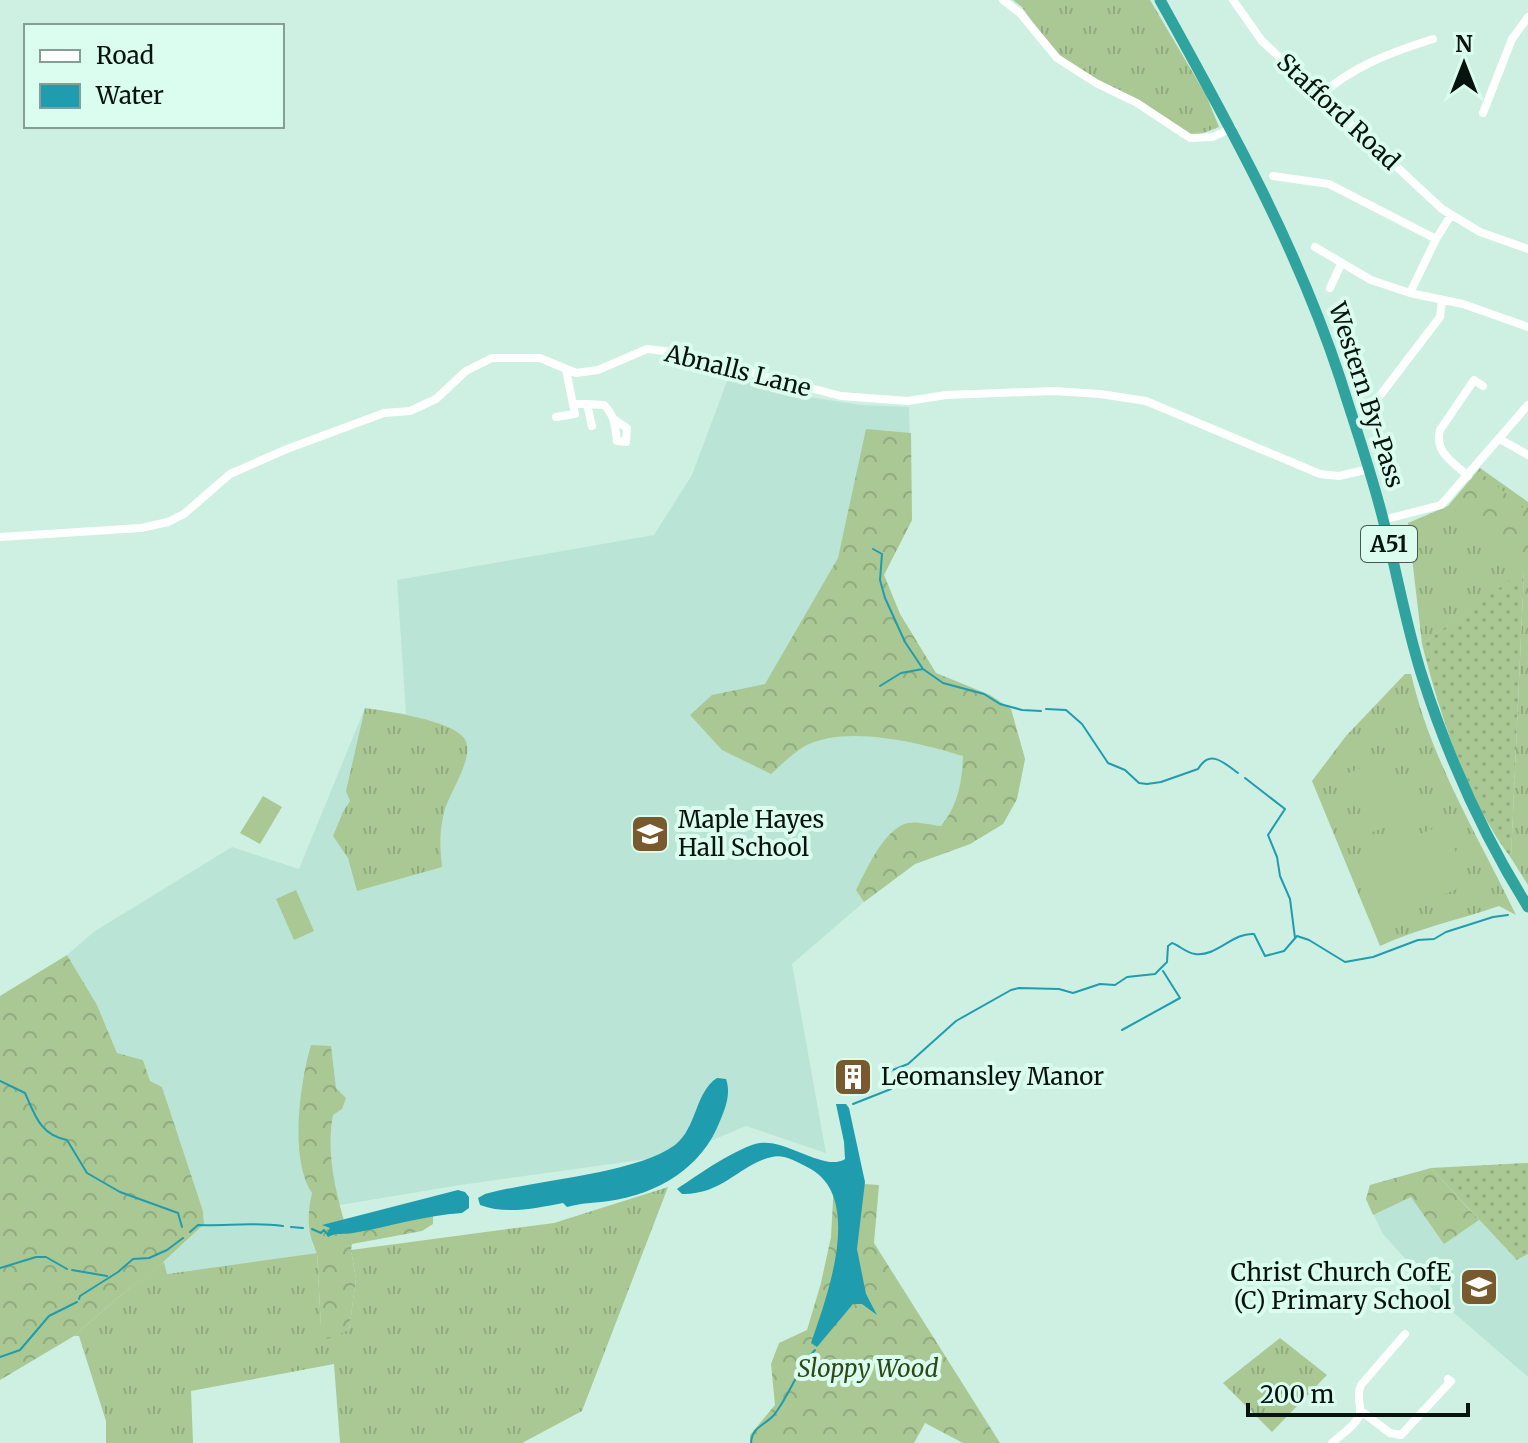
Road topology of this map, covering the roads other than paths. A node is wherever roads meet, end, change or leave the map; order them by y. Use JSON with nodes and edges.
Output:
{"nodes":[{"id":1,"x":1003,"y":0,"type":"edge"},
{"id":2,"x":1160,"y":0,"type":"edge"},
{"id":3,"x":1233,"y":0,"type":"edge"},
{"id":4,"x":1528,"y":17,"type":"edge"},
{"id":5,"x":1433,"y":39,"type":"dead end"},
{"id":6,"x":1321,"y":95,"type":"junction"},
{"id":7,"x":1483,"y":106,"type":"dead end"},
{"id":8,"x":1232,"y":128,"type":"junction"},
{"id":9,"x":1273,"y":176,"type":"dead end"},
{"id":10,"x":1451,"y":215,"type":"junction"},
{"id":11,"x":1436,"y":239,"type":"junction"},
{"id":12,"x":1315,"y":247,"type":"dead end"},
{"id":13,"x":1528,"y":249,"type":"edge"},
{"id":14,"x":1341,"y":264,"type":"junction"},
{"id":15,"x":1330,"y":288,"type":"dead end"},
{"id":16,"x":1410,"y":293,"type":"junction"},
{"id":17,"x":1442,"y":300,"type":"junction"},
{"id":18,"x":1528,"y":327,"type":"edge"},
{"id":19,"x":566,"y":370,"type":"junction"},
{"id":20,"x":1483,"y":386,"type":"dead end"},
{"id":21,"x":573,"y":404,"type":"junction"},
{"id":22,"x":587,"y":404,"type":"junction"},
{"id":23,"x":1528,"y":405,"type":"edge"},
{"id":24,"x":1372,"y":406,"type":"dead end"},
{"id":25,"x":556,"y":417,"type":"dead end"},
{"id":26,"x":615,"y":420,"type":"dead end"},
{"id":27,"x":592,"y":426,"type":"dead end"},
{"id":28,"x":1500,"y":439,"type":"junction"},
{"id":29,"x":1528,"y":455,"type":"edge"},
{"id":30,"x":1369,"y":469,"type":"junction"},
{"id":31,"x":1468,"y":476,"type":"junction"},
{"id":32,"x":1383,"y":520,"type":"junction"},
{"id":33,"x":0,"y":537,"type":"edge"},
{"id":34,"x":1528,"y":907,"type":"edge"},
{"id":35,"x":1400,"y":1336,"type":"dead end"},
{"id":36,"x":1451,"y":1381,"type":"dead end"},
{"id":37,"x":1361,"y":1411,"type":"junction"},
{"id":38,"x":1332,"y":1443,"type":"edge"}],
"edges":[{"from":1,"to":8,"type":"street"},
{"from":2,"to":8,"type":"highway","name":"Western By-Pass","number":"A51"},
{"from":3,"to":6,"type":"street","name":"Stafford Road"},
{"from":4,"to":7,"type":"street"},
{"from":5,"to":6,"type":"street"},
{"from":6,"to":10,"type":"street","name":"Stafford Road"},
{"from":8,"to":30,"type":"highway","name":"Western By-Pass","number":"A51"},
{"from":9,"to":11,"type":"street"},
{"from":10,"to":11,"type":"street"},
{"from":10,"to":13,"type":"street","name":"Stafford Road"},
{"from":11,"to":16,"type":"street"},
{"from":12,"to":14,"type":"street"},
{"from":14,"to":15,"type":"street"},
{"from":14,"to":16,"type":"street"},
{"from":16,"to":17,"type":"street"},
{"from":17,"to":18,"type":"street"},
{"from":17,"to":24,"type":"street"},
{"from":19,"to":21,"type":"street"},
{"from":19,"to":30,"type":"street","name":"Abnalls Lane"},
{"from":19,"to":33,"type":"street","name":"Abnalls Lane"},
{"from":20,"to":31,"type":"street"},
{"from":21,"to":22,"type":"street"},
{"from":21,"to":25,"type":"street"},
{"from":22,"to":26,"type":"street"},
{"from":22,"to":27,"type":"street"},
{"from":23,"to":28,"type":"street"},
{"from":28,"to":29,"type":"street"},
{"from":28,"to":31,"type":"street"},
{"from":30,"to":32,"type":"highway","name":"Western By-Pass","number":"A51"},
{"from":31,"to":32,"type":"street"},
{"from":32,"to":34,"type":"highway","name":"Western By-Pass","number":"A51"},
{"from":35,"to":37,"type":"street"},
{"from":36,"to":37,"type":"street"},
{"from":37,"to":38,"type":"street"}]}
